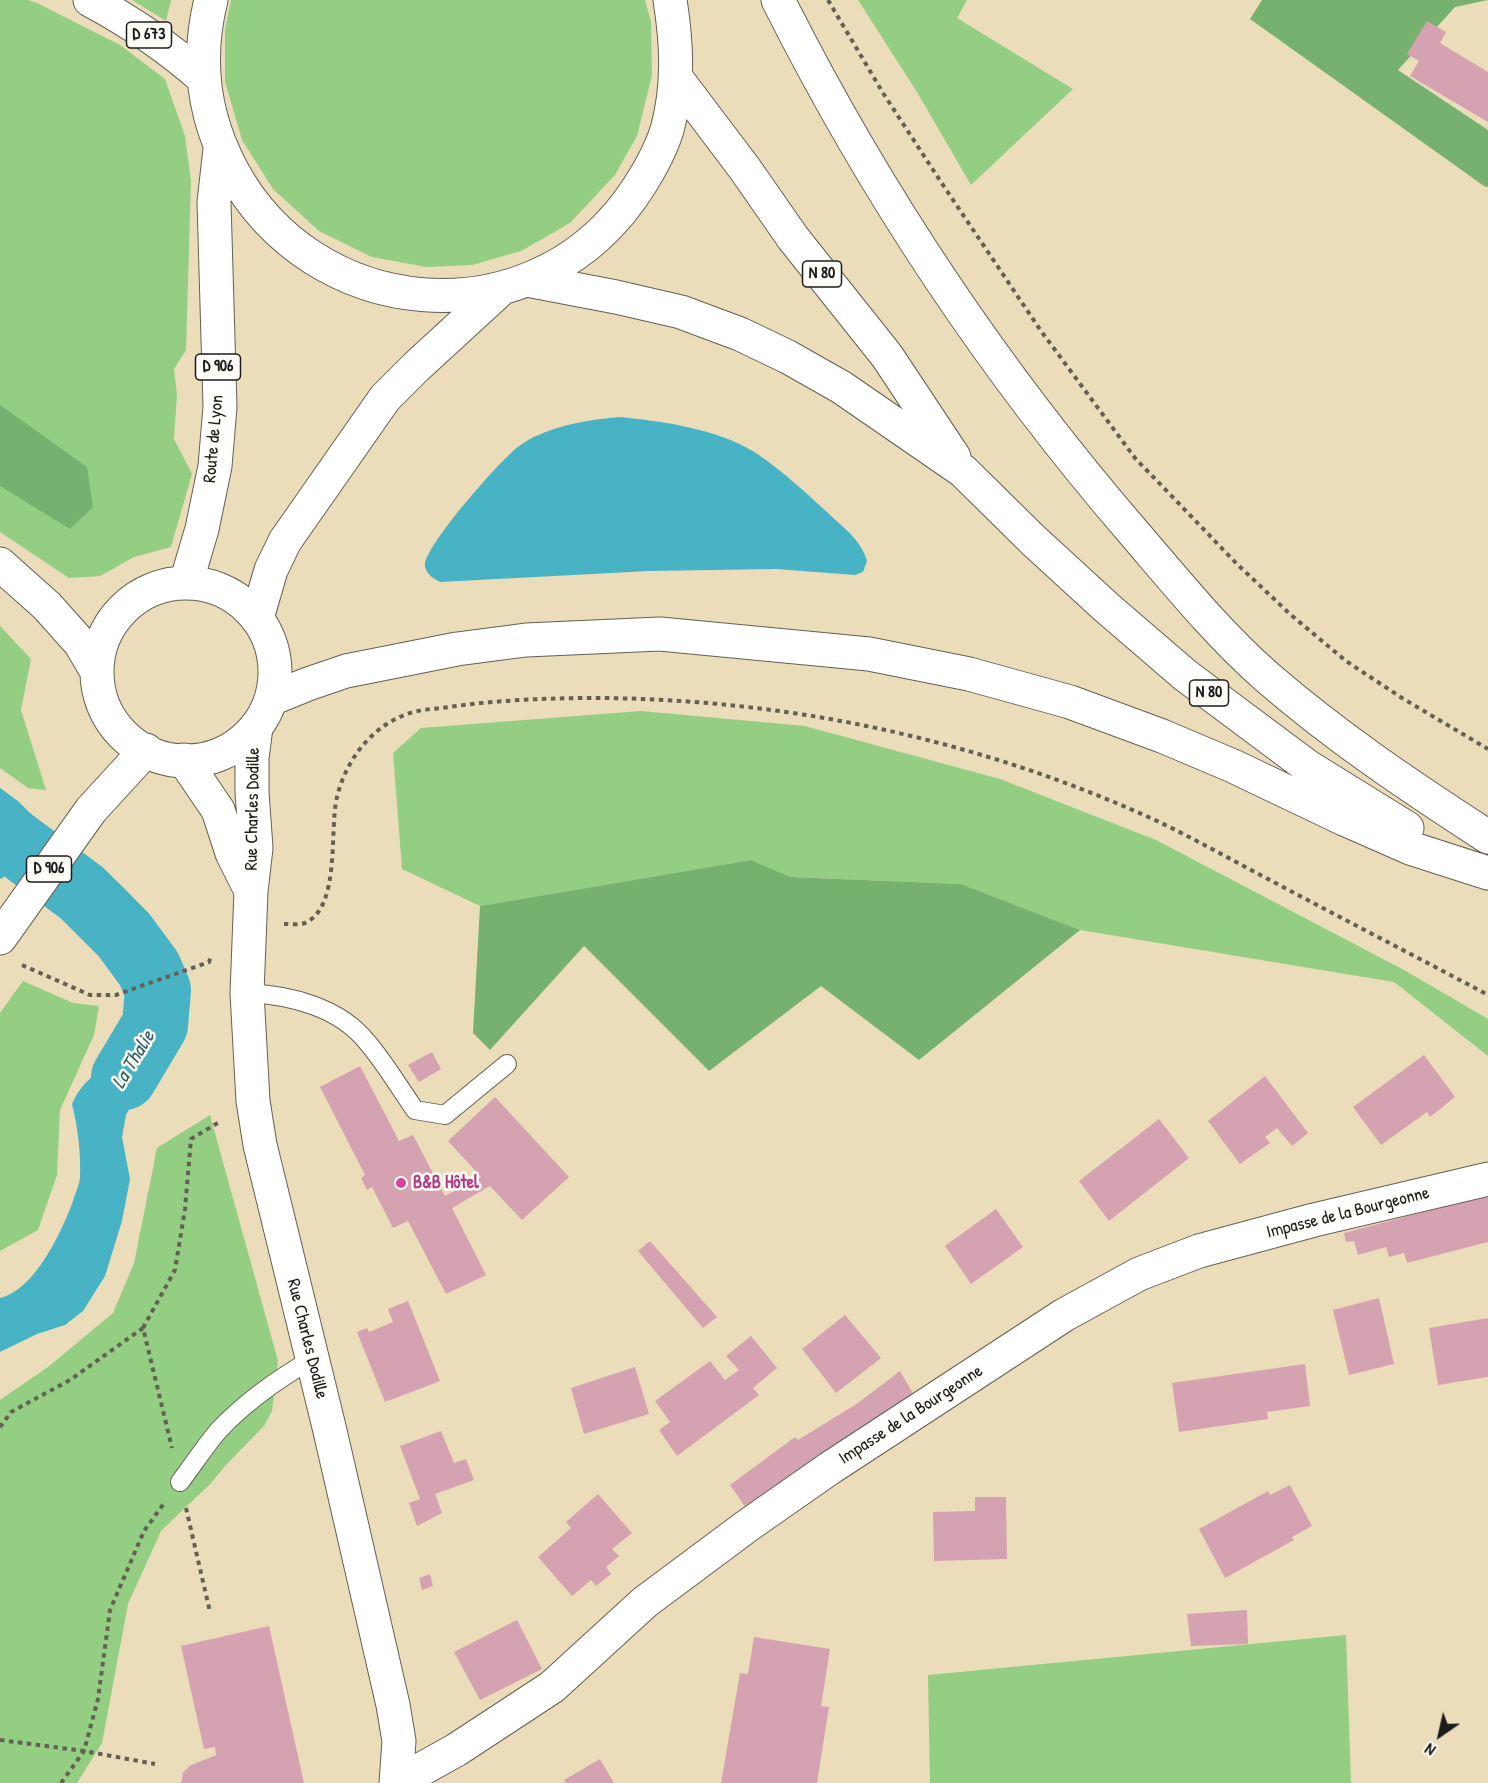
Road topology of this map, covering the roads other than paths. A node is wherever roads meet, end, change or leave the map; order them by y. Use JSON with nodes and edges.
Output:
{"nodes":[{"id":1,"x":90,"y":0,"type":"edge"},
{"id":2,"x":211,"y":0,"type":"edge"},
{"id":3,"x":670,"y":0,"type":"edge"},
{"id":4,"x":778,"y":0,"type":"edge"},
{"id":5,"x":203,"y":78,"type":"junction"},
{"id":6,"x":676,"y":79,"type":"junction"},
{"id":7,"x":220,"y":149,"type":"junction"},
{"id":8,"x":514,"y":284,"type":"junction"},
{"id":9,"x":963,"y":471,"type":"junction"},
{"id":10,"x":0,"y":564,"type":"edge"},
{"id":11,"x":186,"y":583,"type":"junction"},
{"id":12,"x":257,"y":618,"type":"junction"},
{"id":13,"x":97,"y":672,"type":"junction"},
{"id":14,"x":263,"y":713,"type":"junction"},
{"id":15,"x":133,"y":741,"type":"junction"},
{"id":16,"x":184,"y":760,"type":"junction"},
{"id":17,"x":1488,"y":837,"type":"edge"},
{"id":18,"x":1488,"y":872,"type":"edge"},
{"id":19,"x":251,"y":891,"type":"junction"},
{"id":20,"x":8,"y":926,"type":"edge"},
{"id":21,"x":247,"y":993,"type":"junction"},
{"id":22,"x":507,"y":1064,"type":"dead end"},
{"id":23,"x":1488,"y":1179,"type":"edge"},
{"id":24,"x":312,"y":1359,"type":"junction"},
{"id":25,"x":180,"y":1482,"type":"road end"},
{"id":26,"x":397,"y":1780,"type":"edge"}],
"edges":[{"from":1,"to":5,"type":"main road","number":"D 673"},
{"from":2,"to":5,"type":"main road"},
{"from":3,"to":6,"type":"main road"},
{"from":4,"to":17,"type":"main road"},
{"from":5,"to":7,"type":"main road"},
{"from":6,"to":8,"type":"main road"},
{"from":6,"to":9,"type":"main road","number":"N 80"},
{"from":7,"to":8,"type":"main road"},
{"from":7,"to":11,"type":"main road","name":"Route de Lyon","number":"D 906"},
{"from":8,"to":9,"type":"main road","number":"N 80"},
{"from":8,"to":12,"type":"main road"},
{"from":9,"to":18,"type":"main road","number":"N 80"},
{"from":10,"to":13,"type":"main road"},
{"from":11,"to":12,"type":"main road"},
{"from":11,"to":13,"type":"main road"},
{"from":12,"to":14,"type":"main road"},
{"from":13,"to":15,"type":"main road"},
{"from":14,"to":16,"type":"main road"},
{"from":14,"to":18,"type":"main road"},
{"from":14,"to":19,"type":"main road","name":"Rue Charles Dodille"},
{"from":15,"to":16,"type":"main road"},
{"from":15,"to":20,"type":"main road","number":"D 906"},
{"from":16,"to":19,"type":"main road","name":"Rue Charles Dodille"},
{"from":19,"to":21,"type":"main road","name":"Rue Charles Dodille"},
{"from":21,"to":22,"type":"lane"},
{"from":21,"to":24,"type":"main road","name":"Rue Charles Dodille"},
{"from":23,"to":26,"type":"main road","name":"Impasse de la Bourgeonne"},
{"from":24,"to":25,"type":"lane"},
{"from":24,"to":26,"type":"main road","name":"Rue Charles Dodille"}]}
